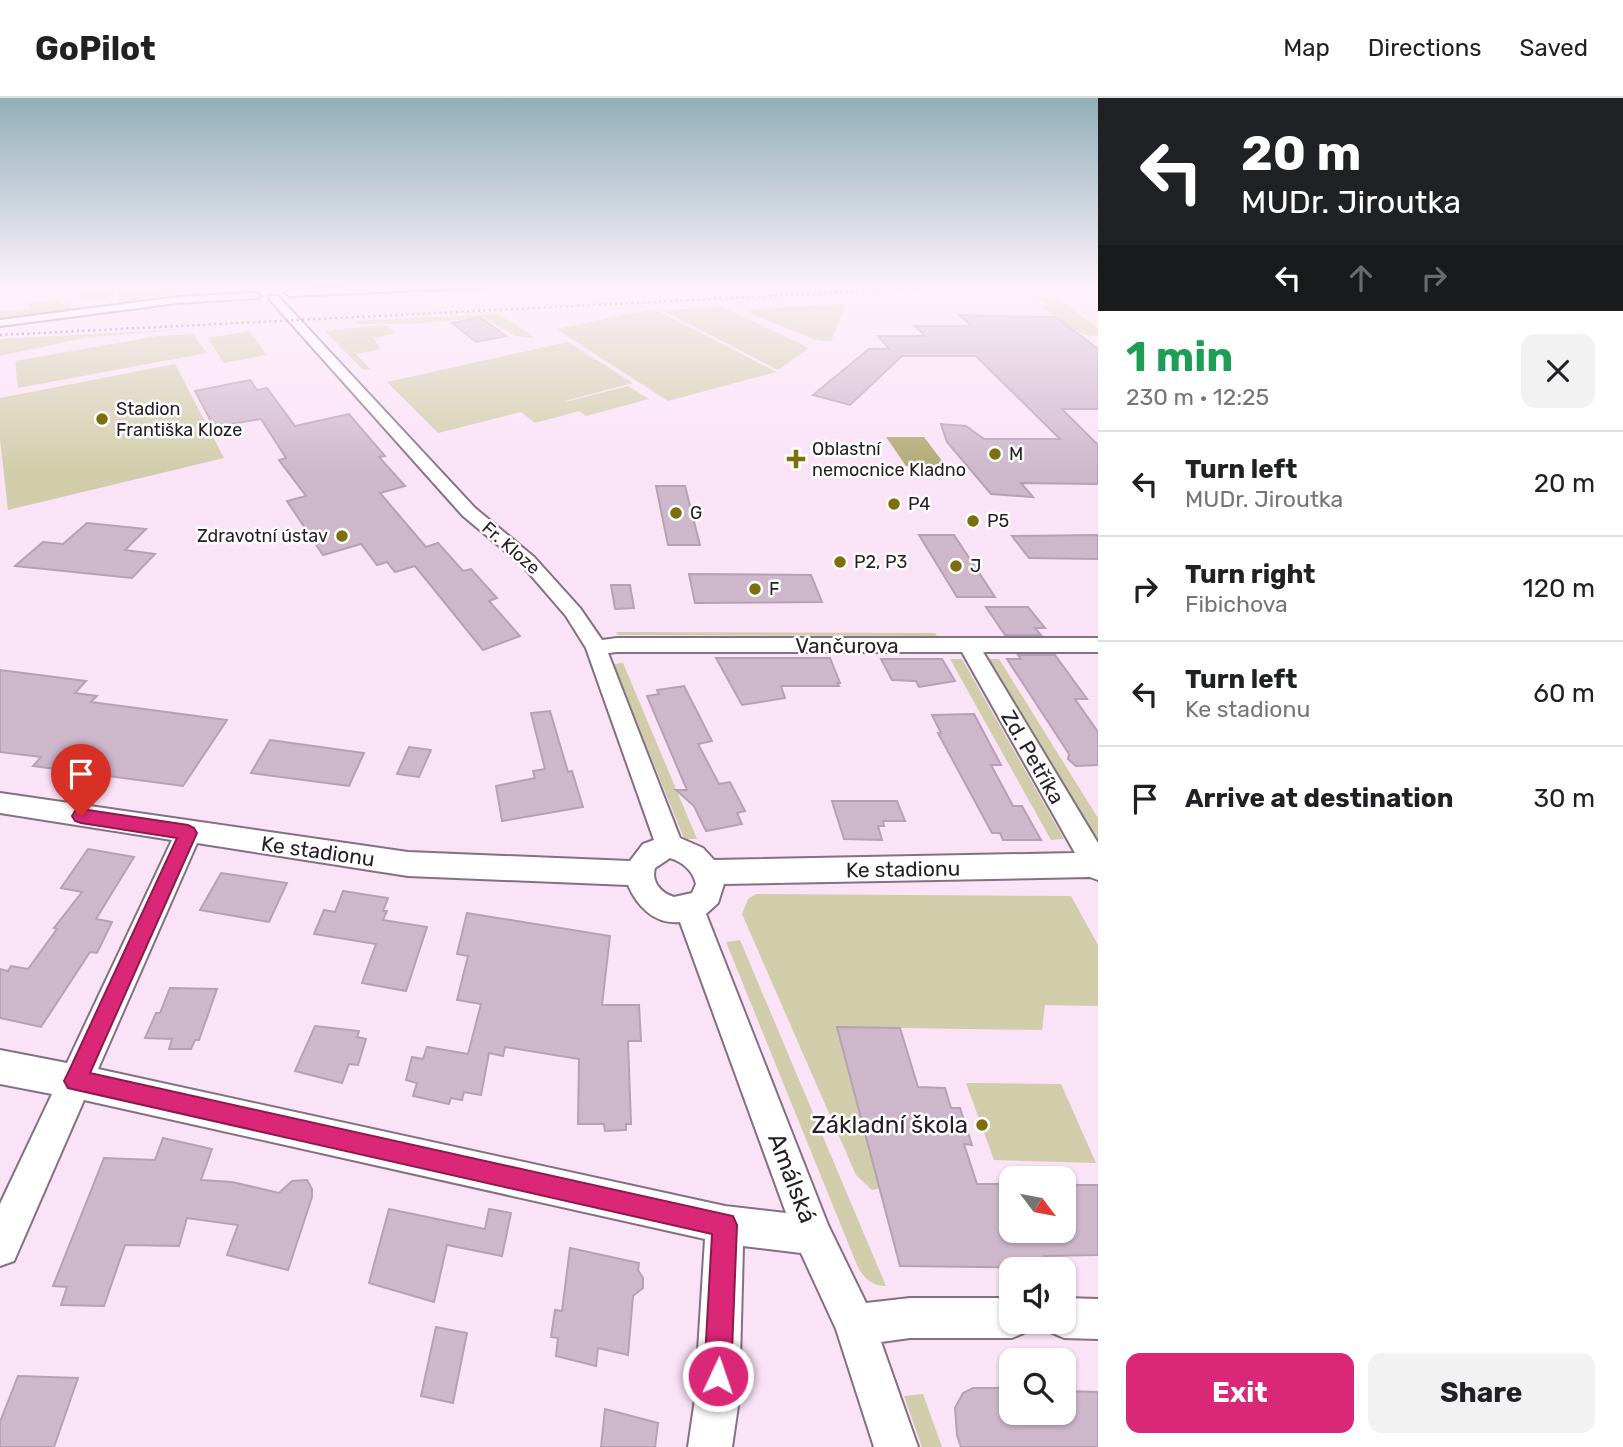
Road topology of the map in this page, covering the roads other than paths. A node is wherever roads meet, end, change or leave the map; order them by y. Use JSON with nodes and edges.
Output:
{"nodes":[{"id":1,"x":326,"y":347,"type":"edge"},
{"id":2,"x":968,"y":645,"type":"junction"},
{"id":3,"x":1098,"y":645,"type":"edge"},
{"id":4,"x":596,"y":648,"type":"junction"},
{"id":5,"x":0,"y":803,"type":"edge"},
{"id":6,"x":188,"y":833,"type":"junction"},
{"id":7,"x":670,"y":847,"type":"junction"},
{"id":8,"x":1097,"y":866,"type":"edge"},
{"id":9,"x":639,"y":873,"type":"junction"},
{"id":10,"x":708,"y":873,"type":"junction"},
{"id":11,"x":689,"y":908,"type":"junction"},
{"id":12,"x":0,"y":1067,"type":"edge"},
{"id":13,"x":75,"y":1081,"type":"junction"},
{"id":14,"x":725,"y":1225,"type":"junction"},
{"id":15,"x":813,"y":1235,"type":"junction"},
{"id":16,"x":0,"y":1247,"type":"edge"},
{"id":17,"x":999,"y":1318,"type":"edge"},
{"id":18,"x":1076,"y":1318,"type":"edge"},
{"id":19,"x":1098,"y":1319,"type":"edge"},
{"id":20,"x":855,"y":1325,"type":"junction"},
{"id":21,"x":710,"y":1447,"type":"edge"},
{"id":22,"x":897,"y":1447,"type":"edge"}],
"edges":[{"from":1,"to":4,"type":"street","name":"Fr. Kloze"},
{"from":2,"to":3,"type":"street","name":"Vančurova"},
{"from":2,"to":4,"type":"street","name":"Vančurova"},
{"from":2,"to":8,"type":"street","name":"Zd. Petříka"},
{"from":4,"to":7,"type":"street","name":"Fr. Kloze"},
{"from":5,"to":6,"type":"street","name":"Ke stadionu"},
{"from":6,"to":9,"type":"street","name":"Ke stadionu"},
{"from":6,"to":13,"type":"street"},
{"from":7,"to":9,"type":"street"},
{"from":7,"to":10,"type":"street"},
{"from":8,"to":10,"type":"street","name":"Ke stadionu"},
{"from":9,"to":11,"type":"street"},
{"from":10,"to":11,"type":"street"},
{"from":11,"to":15,"type":"street","name":"Amálská"},
{"from":12,"to":13,"type":"street"},
{"from":13,"to":14,"type":"street"},
{"from":13,"to":16,"type":"street"},
{"from":14,"to":15,"type":"street"},
{"from":14,"to":21,"type":"street"},
{"from":15,"to":20,"type":"street","name":"Amálská"},
{"from":17,"to":20,"type":"street"},
{"from":18,"to":19,"type":"street"},
{"from":20,"to":22,"type":"street","name":"Amálská"}]}
